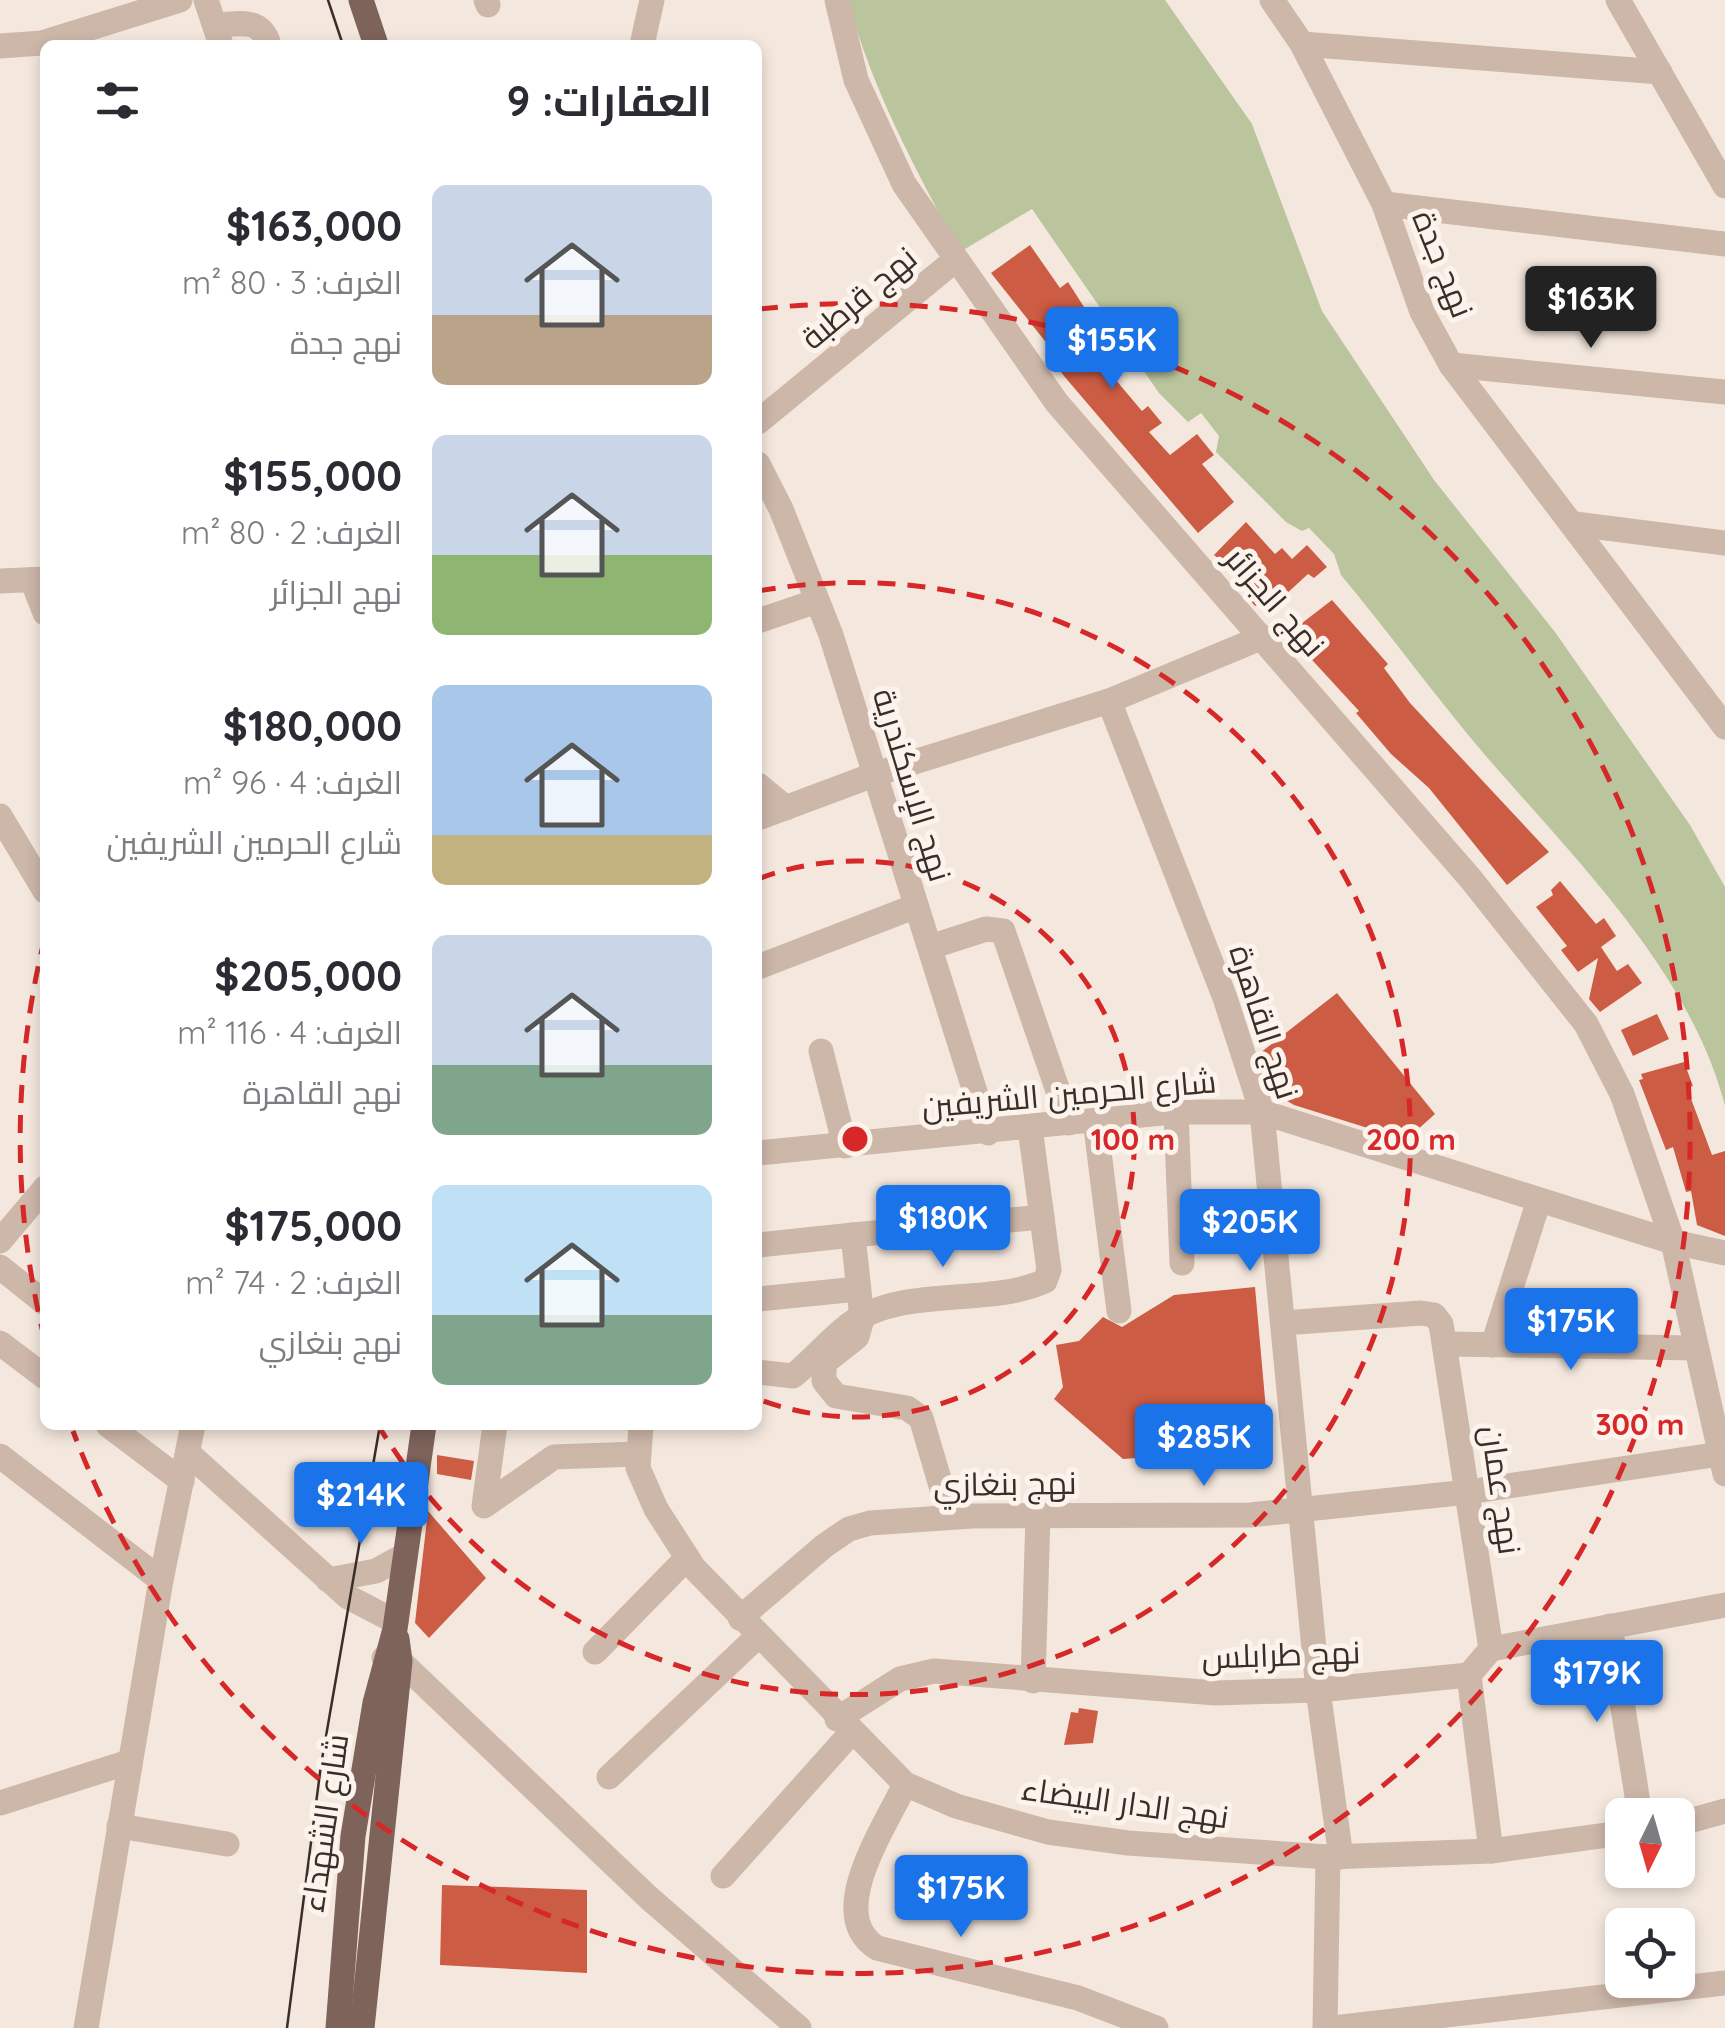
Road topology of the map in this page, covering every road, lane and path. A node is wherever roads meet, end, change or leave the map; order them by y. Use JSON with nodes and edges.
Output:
{"nodes":[{"id":1,"x":180,"y":0,"type":"edge"},
{"id":2,"x":206,"y":0,"type":"edge"},
{"id":3,"x":362,"y":0,"type":"edge"},
{"id":4,"x":652,"y":0,"type":"edge"},
{"id":5,"x":837,"y":0,"type":"edge"},
{"id":6,"x":1272,"y":0,"type":"edge"},
{"id":7,"x":1618,"y":0,"type":"edge"},
{"id":8,"x":218,"y":35,"type":"edge"},
{"id":9,"x":59,"y":40,"type":"edge"},
{"id":10,"x":267,"y":40,"type":"edge"},
{"id":11,"x":374,"y":40,"type":"edge"},
{"id":12,"x":643,"y":40,"type":"edge"},
{"id":13,"x":40,"y":43,"type":"edge"},
{"id":14,"x":1302,"y":44,"type":"junction"},
{"id":15,"x":0,"y":45,"type":"edge"},
{"id":16,"x":1660,"y":72,"type":"junction"},
{"id":17,"x":1725,"y":186,"type":"edge"},
{"id":18,"x":1384,"y":204,"type":"junction"},
{"id":19,"x":1725,"y":244,"type":"edge"},
{"id":20,"x":954,"y":260,"type":"junction"},
{"id":21,"x":1452,"y":364,"type":"junction"},
{"id":22,"x":1725,"y":392,"type":"edge"},
{"id":23,"x":762,"y":419,"type":"edge"},
{"id":24,"x":762,"y":472,"type":"edge"},
{"id":25,"x":1575,"y":524,"type":"junction"},
{"id":26,"x":1725,"y":543,"type":"edge"},
{"id":27,"x":38,"y":580,"type":"edge"},
{"id":28,"x":0,"y":581,"type":"edge"},
{"id":29,"x":818,"y":601,"type":"junction"},
{"id":30,"x":762,"y":620,"type":"edge"},
{"id":31,"x":1263,"y":637,"type":"junction"},
{"id":32,"x":1109,"y":701,"type":"junction"},
{"id":33,"x":1725,"y":727,"type":"edge"},
{"id":34,"x":876,"y":774,"type":"junction"},
{"id":35,"x":762,"y":787,"type":"edge"},
{"id":36,"x":786,"y":808,"type":"junction"},
{"id":37,"x":0,"y":816,"type":"edge"},
{"id":38,"x":762,"y":817,"type":"edge"},
{"id":39,"x":40,"y":883,"type":"edge"},
{"id":40,"x":916,"y":906,"type":"junction"},
{"id":41,"x":930,"y":947,"type":"junction"},
{"id":42,"x":762,"y":965,"type":"edge"},
{"id":43,"x":821,"y":1051,"type":"dead end"},
{"id":44,"x":1176,"y":1112,"type":"junction"},
{"id":45,"x":1262,"y":1112,"type":"junction"},
{"id":46,"x":1096,"y":1120,"type":"junction"},
{"id":47,"x":1069,"y":1123,"type":"junction"},
{"id":48,"x":1030,"y":1128,"type":"junction"},
{"id":49,"x":988,"y":1133,"type":"junction"},
{"id":50,"x":845,"y":1146,"type":"junction"},
{"id":51,"x":762,"y":1153,"type":"edge"},
{"id":52,"x":40,"y":1194,"type":"edge"},
{"id":53,"x":1539,"y":1200,"type":"junction"},
{"id":54,"x":1042,"y":1217,"type":"junction"},
{"id":55,"x":853,"y":1235,"type":"junction"},
{"id":56,"x":0,"y":1242,"type":"edge"},
{"id":57,"x":1673,"y":1242,"type":"junction"},
{"id":58,"x":762,"y":1245,"type":"edge"},
{"id":59,"x":1725,"y":1253,"type":"edge"},
{"id":60,"x":1182,"y":1264,"type":"dead end"},
{"id":61,"x":0,"y":1268,"type":"edge"},
{"id":62,"x":858,"y":1289,"type":"junction"},
{"id":63,"x":762,"y":1299,"type":"edge"},
{"id":64,"x":40,"y":1300,"type":"edge"},
{"id":65,"x":1120,"y":1310,"type":"dead end"},
{"id":66,"x":862,"y":1319,"type":"junction"},
{"id":67,"x":1283,"y":1323,"type":"junction"},
{"id":68,"x":0,"y":1343,"type":"edge"},
{"id":69,"x":1446,"y":1344,"type":"junction"},
{"id":70,"x":1494,"y":1344,"type":"junction"},
{"id":71,"x":1696,"y":1348,"type":"junction"},
{"id":72,"x":762,"y":1372,"type":"edge"},
{"id":73,"x":40,"y":1373,"type":"edge"},
{"id":74,"x":115,"y":1430,"type":"edge"},
{"id":75,"x":192,"y":1430,"type":"edge"},
{"id":76,"x":423,"y":1430,"type":"edge"},
{"id":77,"x":494,"y":1430,"type":"edge"},
{"id":78,"x":640,"y":1430,"type":"edge"},
{"id":79,"x":188,"y":1453,"type":"junction"},
{"id":80,"x":637,"y":1454,"type":"junction"},
{"id":81,"x":0,"y":1456,"type":"edge"},
{"id":82,"x":1723,"y":1464,"type":"edge"},
{"id":83,"x":182,"y":1480,"type":"junction"},
{"id":84,"x":1468,"y":1492,"type":"junction"},
{"id":85,"x":1302,"y":1510,"type":"junction"},
{"id":86,"x":950,"y":1516,"type":"junction"},
{"id":87,"x":1038,"y":1516,"type":"junction"},
{"id":88,"x":406,"y":1555,"type":"junction"},
{"id":89,"x":687,"y":1558,"type":"junction"},
{"id":90,"x":161,"y":1580,"type":"junction"},
{"id":91,"x":328,"y":1580,"type":"junction"},
{"id":92,"x":1725,"y":1605,"type":"edge"},
{"id":93,"x":396,"y":1626,"type":"junction"},
{"id":94,"x":1610,"y":1626,"type":"junction"},
{"id":95,"x":749,"y":1627,"type":"junction"},
{"id":96,"x":1491,"y":1649,"type":"junction"},
{"id":97,"x":595,"y":1652,"type":"dead end"},
{"id":98,"x":392,"y":1660,"type":"junction"},
{"id":99,"x":1469,"y":1675,"type":"junction"},
{"id":100,"x":1033,"y":1681,"type":"junction"},
{"id":101,"x":1318,"y":1690,"type":"junction"},
{"id":102,"x":844,"y":1726,"type":"junction"},
{"id":103,"x":129,"y":1762,"type":"junction"},
{"id":104,"x":609,"y":1777,"type":"dead end"},
{"id":105,"x":904,"y":1784,"type":"junction"},
{"id":106,"x":1637,"y":1798,"type":"edge"},
{"id":107,"x":0,"y":1802,"type":"edge"},
{"id":108,"x":1725,"y":1811,"type":"edge"},
{"id":109,"x":1695,"y":1819,"type":"edge"},
{"id":110,"x":119,"y":1826,"type":"junction"},
{"id":111,"x":1605,"y":1835,"type":"edge"},
{"id":112,"x":226,"y":1844,"type":"dead end"},
{"id":113,"x":1491,"y":1852,"type":"junction"},
{"id":114,"x":1335,"y":1857,"type":"junction"},
{"id":115,"x":723,"y":1876,"type":"dead end"},
{"id":116,"x":1725,"y":1983,"type":"edge"},
{"id":117,"x":86,"y":2028,"type":"edge"},
{"id":118,"x":338,"y":2028,"type":"edge"},
{"id":119,"x":362,"y":2028,"type":"edge"},
{"id":120,"x":799,"y":2028,"type":"edge"},
{"id":121,"x":1156,"y":2028,"type":"edge"},
{"id":122,"x":1324,"y":2028,"type":"edge"},
{"id":123,"x":1333,"y":2028,"type":"edge"}],
"edges":[{"from":1,"to":9,"type":"street"},
{"from":2,"to":8,"type":"street"},
{"from":3,"to":11,"type":"main road"},
{"from":4,"to":12,"type":"street"},
{"from":5,"to":20,"type":"street","name":"نهج الجزائر"},
{"from":6,"to":14,"type":"street","name":"نهج جدة"},
{"from":7,"to":16,"type":"street"},
{"from":8,"to":10,"type":"street"},
{"from":13,"to":15,"type":"street"},
{"from":14,"to":16,"type":"street"},
{"from":14,"to":18,"type":"street","name":"نهج جدة"},
{"from":16,"to":17,"type":"street"},
{"from":18,"to":19,"type":"street"},
{"from":18,"to":21,"type":"street","name":"نهج جدة"},
{"from":20,"to":23,"type":"street","name":"نهج قرطبة"},
{"from":20,"to":31,"type":"street","name":"نهج الجزائر"},
{"from":21,"to":22,"type":"street"},
{"from":21,"to":25,"type":"street","name":"نهج جدة"},
{"from":24,"to":29,"type":"street","name":"نهج الإسكندرية"},
{"from":25,"to":26,"type":"street"},
{"from":25,"to":33,"type":"street","name":"نهج جدة"},
{"from":27,"to":28,"type":"street"},
{"from":29,"to":30,"type":"street"},
{"from":29,"to":34,"type":"street","name":"نهج الإسكندرية"},
{"from":31,"to":32,"type":"street"},
{"from":31,"to":57,"type":"street","name":"نهج الجزائر"},
{"from":32,"to":34,"type":"street"},
{"from":32,"to":45,"type":"street","name":"نهج القاهرة"},
{"from":34,"to":36,"type":"street"},
{"from":34,"to":40,"type":"street","name":"نهج الإسكندرية"},
{"from":35,"to":36,"type":"street"},
{"from":36,"to":38,"type":"street"},
{"from":37,"to":39,"type":"street"},
{"from":40,"to":41,"type":"street","name":"نهج الإسكندرية"},
{"from":40,"to":42,"type":"street"},
{"from":41,"to":47,"type":"street"},
{"from":41,"to":49,"type":"street","name":"نهج الإسكندرية"},
{"from":43,"to":50,"type":"street"},
{"from":44,"to":45,"type":"street","name":"شارع الحرمين الشريفين"},
{"from":44,"to":46,"type":"street","name":"شارع الحرمين الشريفين"},
{"from":44,"to":60,"type":"street"},
{"from":45,"to":53,"type":"street","name":"شارع الحرمين الشريفين"},
{"from":45,"to":67,"type":"street","name":"نهج القاهرة"},
{"from":46,"to":47,"type":"street","name":"شارع الحرمين الشريفين"},
{"from":46,"to":65,"type":"street"},
{"from":47,"to":48,"type":"street","name":"شارع الحرمين الشريفين"},
{"from":48,"to":49,"type":"street","name":"شارع الحرمين الشريفين"},
{"from":48,"to":54,"type":"street"},
{"from":49,"to":50,"type":"street","name":"شارع الحرمين الشريفين"},
{"from":50,"to":51,"type":"street","name":"شارع الحرمين الشريفين"},
{"from":52,"to":56,"type":"street"},
{"from":53,"to":57,"type":"street","name":"شارع الحرمين الشريفين"},
{"from":53,"to":70,"type":"street"},
{"from":54,"to":55,"type":"street"},
{"from":54,"to":66,"type":"street"},
{"from":55,"to":58,"type":"street"},
{"from":55,"to":62,"type":"street"},
{"from":57,"to":59,"type":"street","name":"شارع الحرمين الشريفين"},
{"from":57,"to":71,"type":"street","name":"نهج الجزائر"},
{"from":61,"to":64,"type":"street"},
{"from":62,"to":63,"type":"street"},
{"from":62,"to":66,"type":"street"},
{"from":66,"to":72,"type":"street"},
{"from":66,"to":86,"type":"street"},
{"from":67,"to":69,"type":"street"},
{"from":67,"to":85,"type":"street","name":"نهج القاهرة"},
{"from":68,"to":73,"type":"street"},
{"from":69,"to":70,"type":"street"},
{"from":69,"to":84,"type":"street","name":"نهج عمان"},
{"from":70,"to":71,"type":"street"},
{"from":71,"to":82,"type":"street","name":"نهج الجزائر"},
{"from":74,"to":83,"type":"street"},
{"from":75,"to":79,"type":"street"},
{"from":76,"to":88,"type":"main road","name":"شارع الشهداء"},
{"from":77,"to":80,"type":"street"},
{"from":78,"to":80,"type":"street","name":"نهج الدار البيضاء"},
{"from":79,"to":83,"type":"street"},
{"from":79,"to":91,"type":"street"},
{"from":80,"to":89,"type":"street","name":"نهج الدار البيضاء"},
{"from":81,"to":90,"type":"street"},
{"from":82,"to":84,"type":"street","name":"نهج بنغازي"},
{"from":83,"to":90,"type":"street"},
{"from":84,"to":85,"type":"street","name":"نهج بنغازي"},
{"from":84,"to":96,"type":"street","name":"نهج عمان"},
{"from":85,"to":87,"type":"street","name":"نهج بنغازي"},
{"from":85,"to":101,"type":"street","name":"نهج القاهرة"},
{"from":86,"to":87,"type":"street","name":"نهج بنغازي"},
{"from":86,"to":95,"type":"street","name":"نهج بنغازي"},
{"from":87,"to":100,"type":"street"},
{"from":88,"to":91,"type":"street"},
{"from":88,"to":93,"type":"main road","name":"شارع الشهداء"},
{"from":89,"to":95,"type":"street","name":"نهج الدار البيضاء"},
{"from":89,"to":97,"type":"street"},
{"from":90,"to":103,"type":"street"},
{"from":91,"to":93,"type":"street"},
{"from":92,"to":94,"type":"street"},
{"from":93,"to":98,"type":"main road","name":"شارع الشهداء"},
{"from":94,"to":96,"type":"street"},
{"from":94,"to":106,"type":"street"},
{"from":95,"to":102,"type":"street","name":"نهج الدار البيضاء"},
{"from":95,"to":104,"type":"street","name":"نهج بنغازي"},
{"from":96,"to":99,"type":"street"},
{"from":98,"to":118,"type":"main road","name":"شارع الشهداء"},
{"from":98,"to":119,"type":"main road","name":"شارع الشهداء"},
{"from":98,"to":120,"type":"street"},
{"from":99,"to":101,"type":"street","name":"نهج طرابلس"},
{"from":99,"to":113,"type":"street"},
{"from":100,"to":101,"type":"street","name":"نهج طرابلس"},
{"from":100,"to":102,"type":"street","name":"نهج طرابلس"},
{"from":101,"to":114,"type":"street","name":"نهج القاهرة"},
{"from":102,"to":105,"type":"street","name":"نهج الدار البيضاء"},
{"from":102,"to":115,"type":"street","name":"نهج طرابلس"},
{"from":103,"to":107,"type":"street"},
{"from":103,"to":110,"type":"street"},
{"from":105,"to":114,"type":"street","name":"نهج الدار البيضاء"},
{"from":105,"to":121,"type":"street"},
{"from":108,"to":109,"type":"street"},
{"from":110,"to":112,"type":"street"},
{"from":110,"to":117,"type":"street"},
{"from":111,"to":113,"type":"street","name":"نهج الدار البيضاء"},
{"from":113,"to":114,"type":"street","name":"نهج الدار البيضاء"},
{"from":114,"to":122,"type":"street","name":"نهج القاهرة"},
{"from":116,"to":123,"type":"street"}]}
